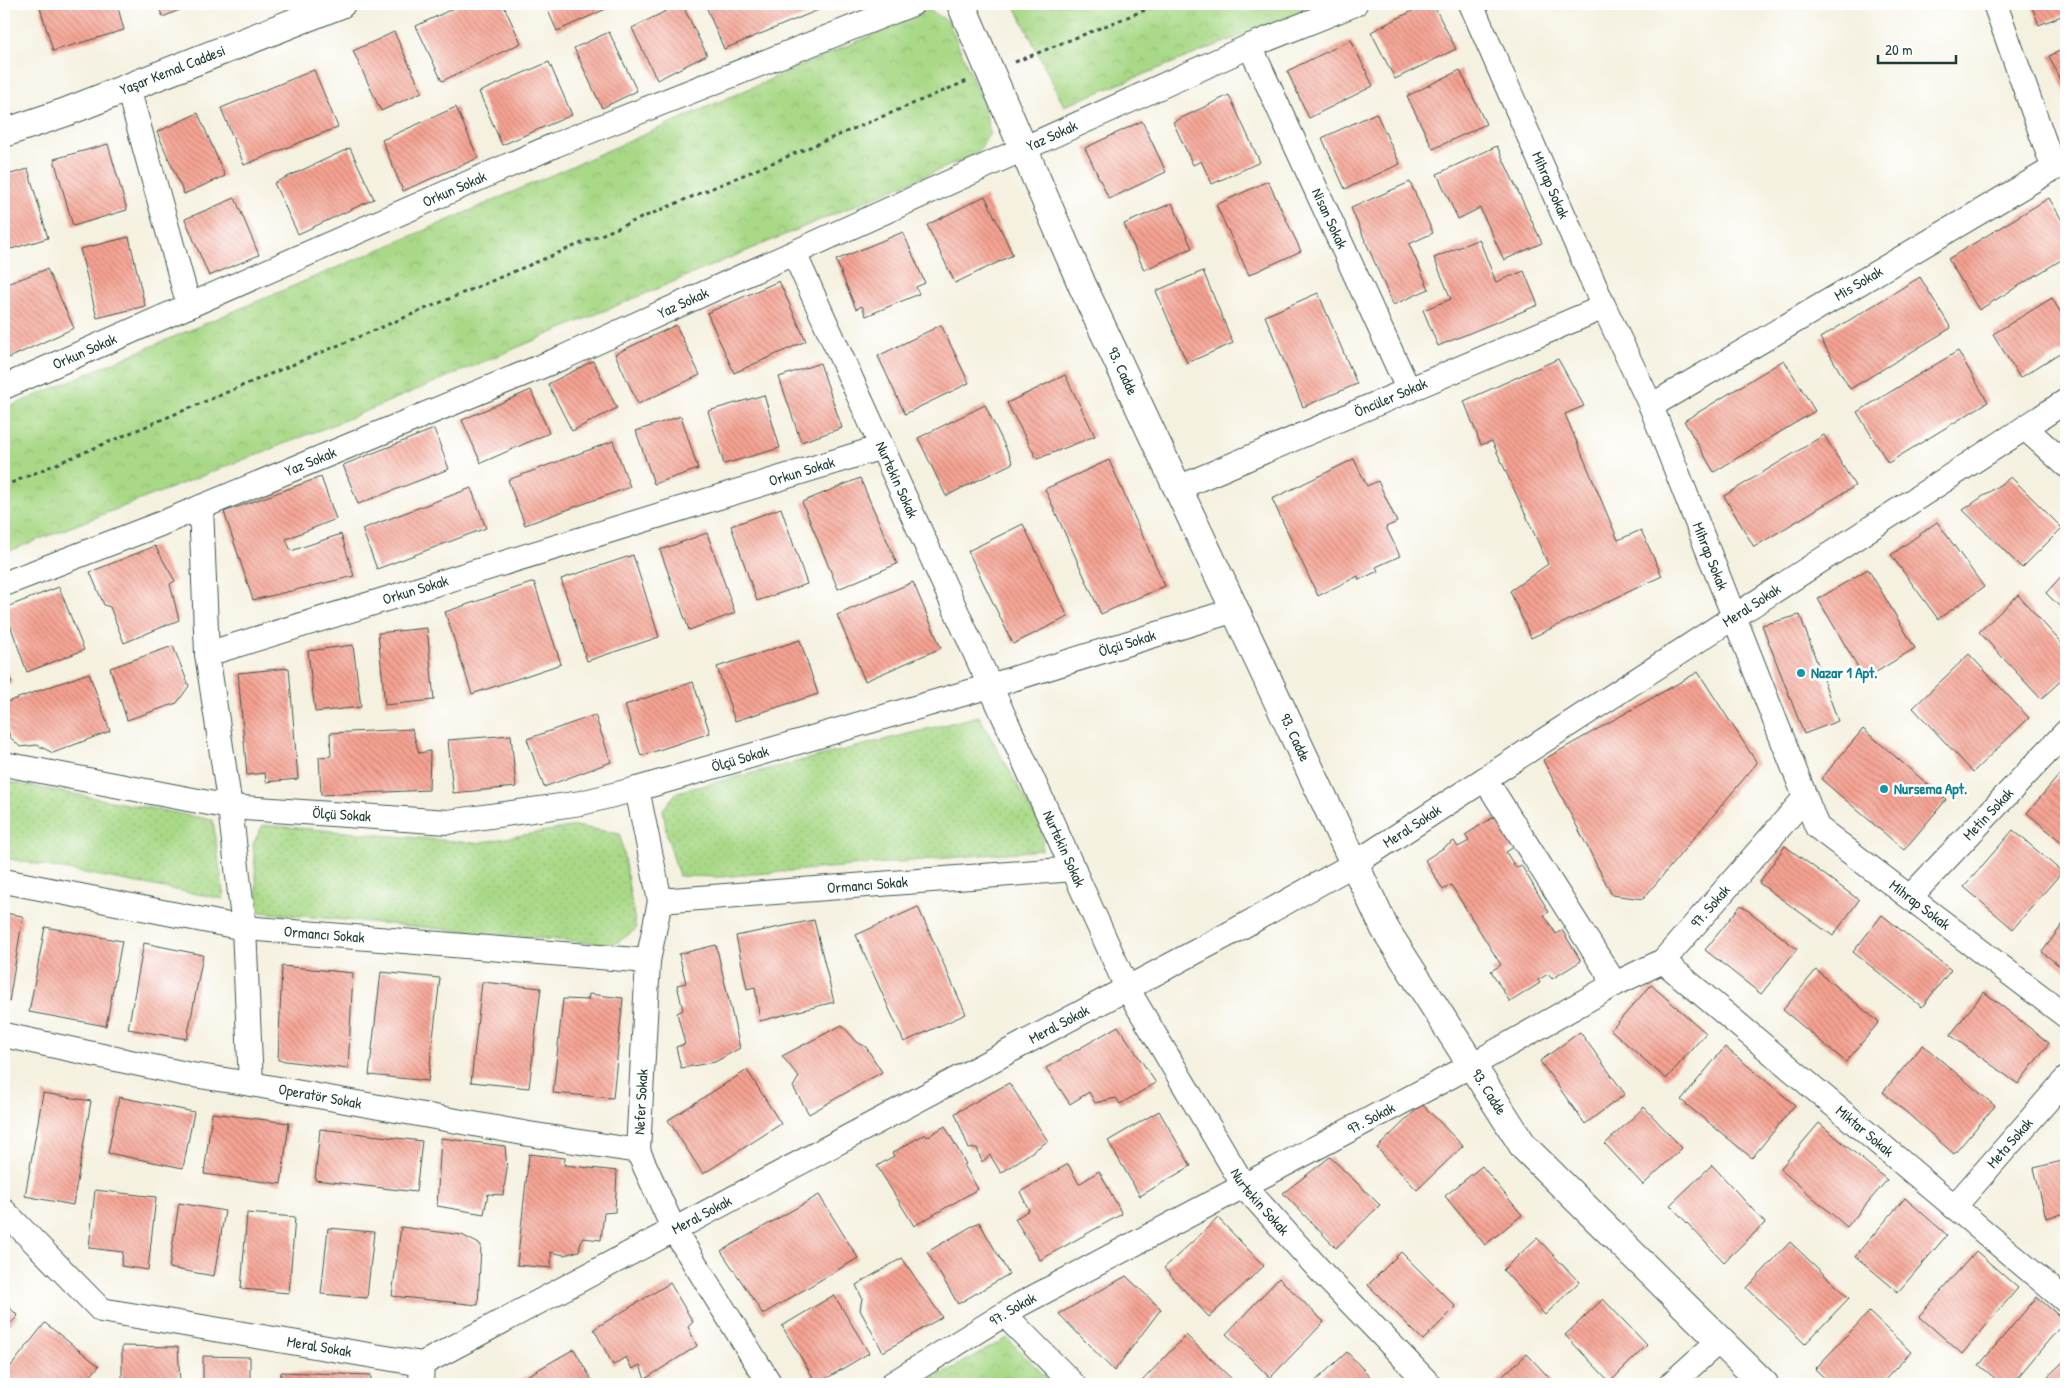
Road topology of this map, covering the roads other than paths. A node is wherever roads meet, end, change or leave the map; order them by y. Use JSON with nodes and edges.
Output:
{"nodes":[{"id":1,"x":341,"y":4,"type":"edge"},
{"id":2,"x":912,"y":4,"type":"edge"},
{"id":3,"x":961,"y":4,"type":"edge"},
{"id":4,"x":1354,"y":4,"type":"edge"},
{"id":5,"x":1471,"y":4,"type":"edge"},
{"id":6,"x":1995,"y":4,"type":"edge"},
{"id":7,"x":1250,"y":46,"type":"junction"},
{"id":8,"x":128,"y":88,"type":"junction"},
{"id":9,"x":4,"y":133,"type":"edge"},
{"id":10,"x":1024,"y":148,"type":"junction"},
{"id":11,"x":2060,"y":165,"type":"edge"},
{"id":12,"x":794,"y":253,"type":"junction"},
{"id":13,"x":189,"y":306,"type":"junction"},
{"id":14,"x":1604,"y":308,"type":"junction"},
{"id":15,"x":4,"y":387,"type":"edge"},
{"id":16,"x":1408,"y":391,"type":"junction"},
{"id":17,"x":2066,"y":401,"type":"edge"},
{"id":18,"x":1651,"y":406,"type":"junction"},
{"id":19,"x":2025,"y":428,"type":"junction"},
{"id":20,"x":882,"y":447,"type":"junction"},
{"id":21,"x":2066,"y":465,"type":"edge"},
{"id":22,"x":1178,"y":488,"type":"junction"},
{"id":23,"x":201,"y":507,"type":"junction"},
{"id":24,"x":4,"y":584,"type":"edge"},
{"id":25,"x":1235,"y":610,"type":"junction"},
{"id":26,"x":1735,"y":616,"type":"junction"},
{"id":27,"x":207,"y":654,"type":"junction"},
{"id":28,"x":990,"y":686,"type":"junction"},
{"id":29,"x":2066,"y":732,"type":"edge"},
{"id":30,"x":4,"y":764,"type":"edge"},
{"id":31,"x":1484,"y":779,"type":"junction"},
{"id":32,"x":637,"y":789,"type":"junction"},
{"id":33,"x":1805,"y":798,"type":"junction"},
{"id":34,"x":230,"y":807,"type":"junction"},
{"id":35,"x":1354,"y":864,"type":"junction"},
{"id":36,"x":1074,"y":870,"type":"junction"},
{"id":37,"x":4,"y":881,"type":"edge"},
{"id":38,"x":1910,"y":897,"type":"junction"},
{"id":39,"x":660,"y":901,"type":"junction"},
{"id":40,"x":244,"y":928,"type":"junction"},
{"id":41,"x":648,"y":961,"type":"junction"},
{"id":42,"x":1663,"y":961,"type":"junction"},
{"id":43,"x":1615,"y":984,"type":"junction"},
{"id":44,"x":1128,"y":988,"type":"junction"},
{"id":45,"x":2066,"y":1016,"type":"edge"},
{"id":46,"x":4,"y":1035,"type":"edge"},
{"id":47,"x":1472,"y":1065,"type":"junction"},
{"id":48,"x":2066,"y":1079,"type":"edge"},
{"id":49,"x":251,"y":1084,"type":"junction"},
{"id":50,"x":638,"y":1151,"type":"junction"},
{"id":51,"x":1244,"y":1186,"type":"junction"},
{"id":52,"x":1954,"y":1207,"type":"junction"},
{"id":53,"x":4,"y":1211,"type":"edge"},
{"id":54,"x":674,"y":1230,"type":"junction"},
{"id":55,"x":2066,"y":1301,"type":"edge"},
{"id":56,"x":1006,"y":1315,"type":"junction"},
{"id":57,"x":1720,"y":1340,"type":"junction"},
{"id":58,"x":421,"y":1374,"type":"edge"},
{"id":59,"x":770,"y":1384,"type":"edge"},
{"id":60,"x":892,"y":1384,"type":"edge"},
{"id":61,"x":1073,"y":1384,"type":"edge"},
{"id":62,"x":1430,"y":1384,"type":"edge"},
{"id":63,"x":1671,"y":1384,"type":"edge"},
{"id":64,"x":1764,"y":1384,"type":"edge"}],
"edges":[{"from":1,"to":8,"type":"main road","name":"Yaşar Kemal Caddesi"},
{"from":2,"to":13,"type":"street","name":"Orkun Sokak"},
{"from":3,"to":10,"type":"main road","name":"93. Cadde"},
{"from":4,"to":7,"type":"street","name":"Yaz Sokak"},
{"from":5,"to":14,"type":"street","name":"Mihrap Sokak"},
{"from":6,"to":11,"type":"street"},
{"from":7,"to":10,"type":"street","name":"Yaz Sokak"},
{"from":7,"to":16,"type":"street","name":"Nisan Sokak"},
{"from":8,"to":9,"type":"main road","name":"Yaşar Kemal Caddesi"},
{"from":8,"to":13,"type":"street"},
{"from":10,"to":12,"type":"street","name":"Yaz Sokak"},
{"from":10,"to":22,"type":"main road","name":"93. Cadde"},
{"from":11,"to":18,"type":"street","name":"Mis Sokak"},
{"from":12,"to":20,"type":"street","name":"Nurtekin Sokak"},
{"from":12,"to":23,"type":"street","name":"Yaz Sokak"},
{"from":13,"to":15,"type":"street","name":"Orkun Sokak"},
{"from":14,"to":16,"type":"street","name":"Öncüler Sokak"},
{"from":14,"to":18,"type":"street","name":"Mihrap Sokak"},
{"from":16,"to":22,"type":"street","name":"Öncüler Sokak"},
{"from":17,"to":19,"type":"street","name":"Meral Sokak"},
{"from":18,"to":26,"type":"street","name":"Mihrap Sokak"},
{"from":19,"to":21,"type":"street"},
{"from":19,"to":26,"type":"street","name":"Meral Sokak"},
{"from":20,"to":27,"type":"street","name":"Orkun Sokak"},
{"from":20,"to":28,"type":"street","name":"Nurtekin Sokak"},
{"from":22,"to":25,"type":"main road","name":"93. Cadde"},
{"from":23,"to":24,"type":"street","name":"Yaz Sokak"},
{"from":23,"to":27,"type":"street"},
{"from":25,"to":28,"type":"street","name":"Ölçü Sokak"},
{"from":25,"to":35,"type":"main road","name":"93. Cadde"},
{"from":26,"to":31,"type":"street","name":"Meral Sokak"},
{"from":26,"to":33,"type":"street","name":"Mihrap Sokak"},
{"from":27,"to":34,"type":"street"},
{"from":28,"to":32,"type":"street","name":"Ölçü Sokak"},
{"from":28,"to":36,"type":"street","name":"Nurtekin Sokak"},
{"from":29,"to":38,"type":"street","name":"Metin Sokak"},
{"from":30,"to":34,"type":"street","name":"Ölçü Sokak"},
{"from":31,"to":35,"type":"street","name":"Meral Sokak"},
{"from":31,"to":43,"type":"street"},
{"from":32,"to":34,"type":"street","name":"Ölçü Sokak"},
{"from":32,"to":39,"type":"street","name":"Nefer Sokak"},
{"from":33,"to":38,"type":"street","name":"Mihrap Sokak"},
{"from":33,"to":42,"type":"street","name":"97. Sokak"},
{"from":34,"to":40,"type":"street"},
{"from":35,"to":44,"type":"street","name":"Meral Sokak"},
{"from":35,"to":47,"type":"main road","name":"93. Cadde"},
{"from":36,"to":39,"type":"street","name":"Ormancı Sokak"},
{"from":36,"to":44,"type":"street","name":"Nurtekin Sokak"},
{"from":37,"to":40,"type":"street","name":"Ormancı Sokak"},
{"from":38,"to":45,"type":"street","name":"Mihrap Sokak"},
{"from":39,"to":41,"type":"street","name":"Nefer Sokak"},
{"from":40,"to":41,"type":"street","name":"Ormancı Sokak"},
{"from":40,"to":49,"type":"street"},
{"from":41,"to":50,"type":"street","name":"Nefer Sokak"},
{"from":42,"to":43,"type":"street","name":"97. Sokak"},
{"from":42,"to":52,"type":"street","name":"Miktar Sokak"},
{"from":43,"to":47,"type":"street","name":"97. Sokak"},
{"from":44,"to":51,"type":"street","name":"Nurtekin Sokak"},
{"from":44,"to":54,"type":"street","name":"Meral Sokak"},
{"from":46,"to":49,"type":"street","name":"Operatör Sokak"},
{"from":47,"to":51,"type":"street","name":"97. Sokak"},
{"from":47,"to":57,"type":"main road","name":"93. Cadde"},
{"from":48,"to":52,"type":"street","name":"Meta Sokak"},
{"from":49,"to":50,"type":"street","name":"Operatör Sokak"},
{"from":50,"to":54,"type":"street","name":"Nefer Sokak"},
{"from":51,"to":56,"type":"street","name":"97. Sokak"},
{"from":51,"to":62,"type":"street","name":"Nurtekin Sokak"},
{"from":52,"to":55,"type":"street","name":"Miktar Sokak"},
{"from":53,"to":58,"type":"street","name":"Meral Sokak"},
{"from":54,"to":58,"type":"street","name":"Meral Sokak"},
{"from":54,"to":59,"type":"street","name":"Nefer Sokak"},
{"from":56,"to":60,"type":"street","name":"97. Sokak"},
{"from":56,"to":61,"type":"street"},
{"from":57,"to":63,"type":"street"},
{"from":57,"to":64,"type":"main road","name":"93. Cadde"}]}
